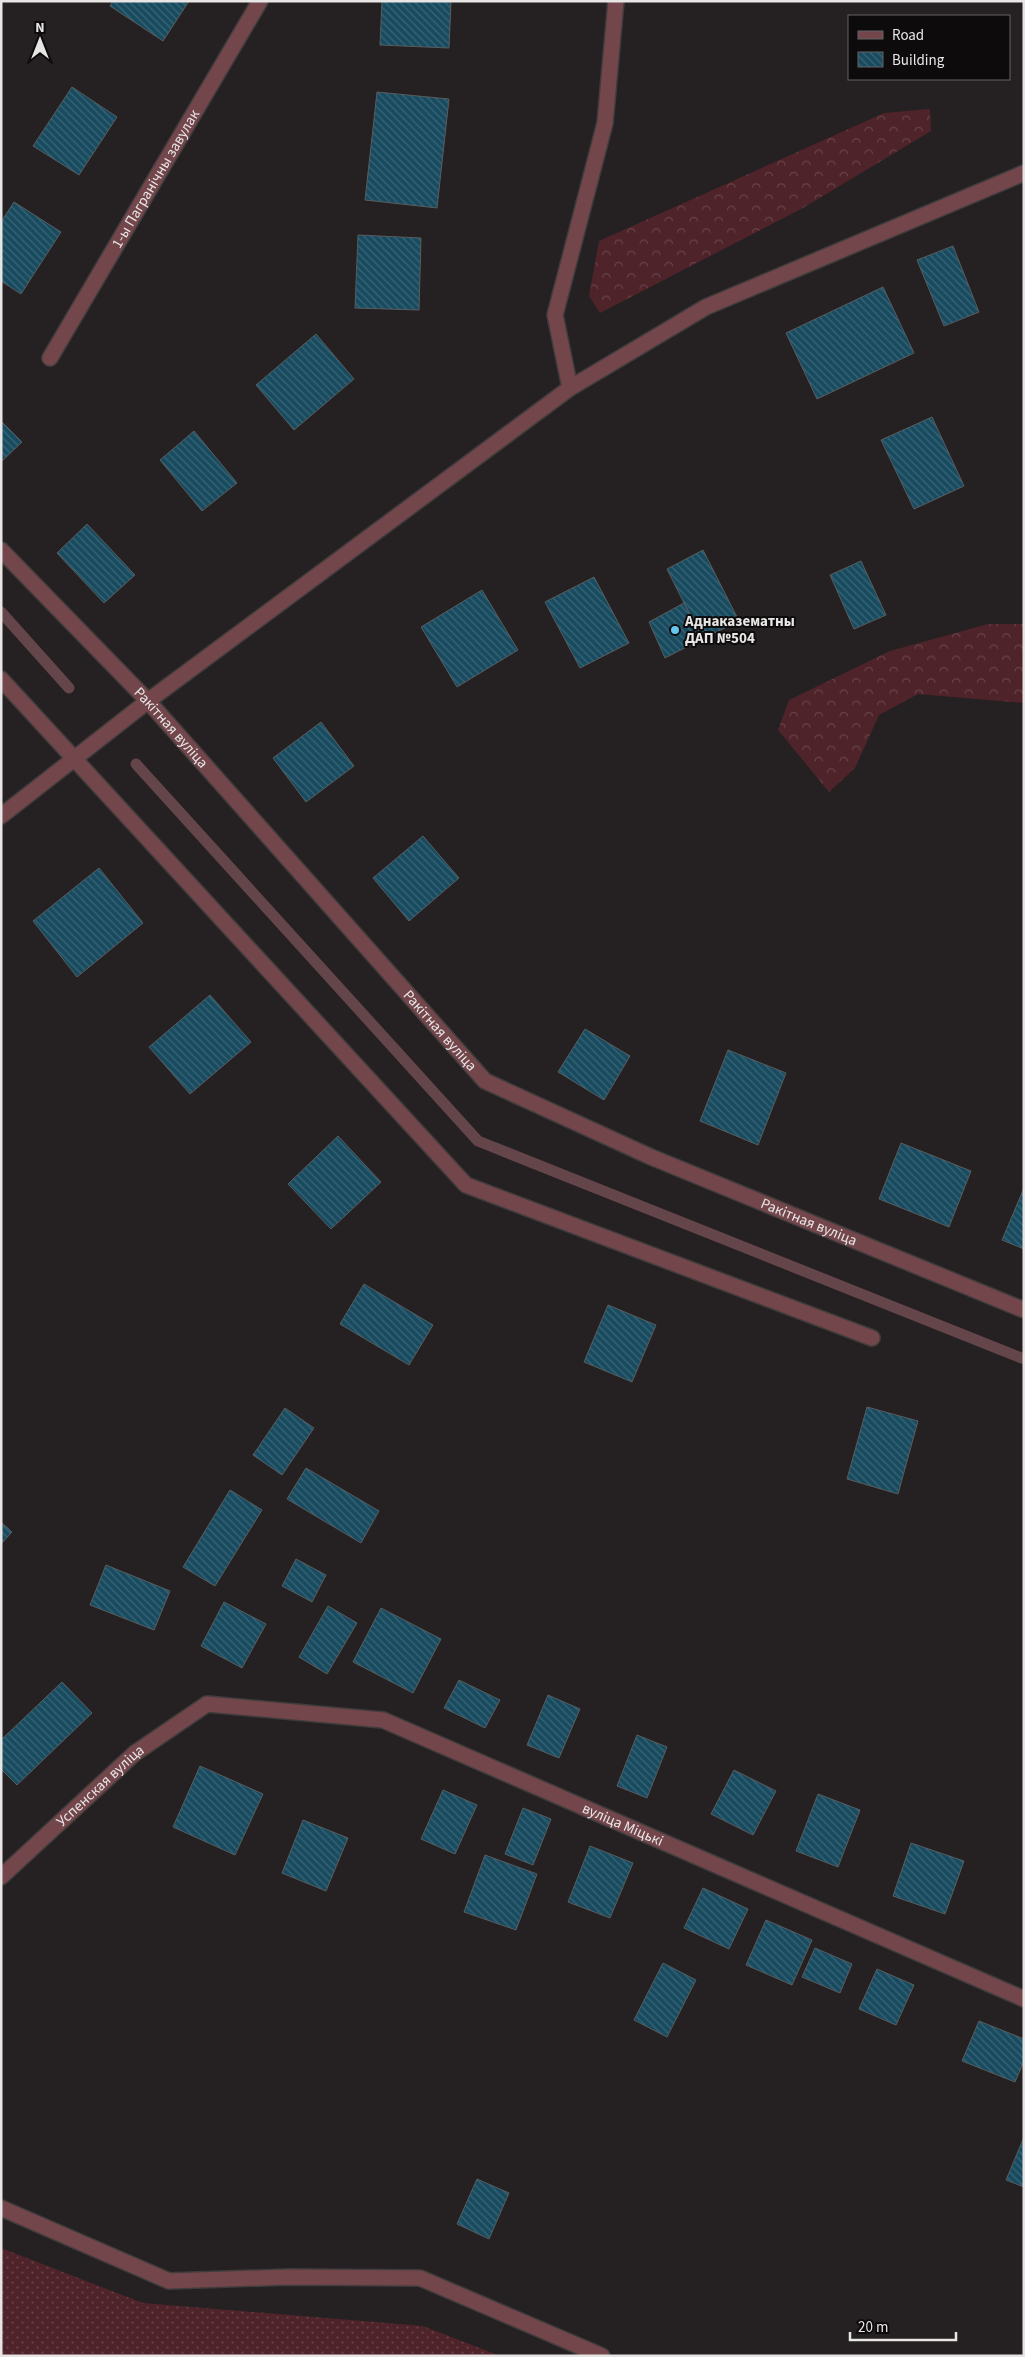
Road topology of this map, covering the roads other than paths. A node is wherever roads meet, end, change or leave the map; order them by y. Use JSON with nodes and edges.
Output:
{"nodes":[{"id":1,"x":260,"y":1,"type":"edge"},
{"id":2,"x":616,"y":1,"type":"edge"},
{"id":3,"x":1024,"y":173,"type":"edge"},
{"id":4,"x":50,"y":358,"type":"dead end"},
{"id":5,"x":570,"y":388,"type":"junction"},
{"id":6,"x":1,"y":550,"type":"edge"},
{"id":7,"x":1,"y":679,"type":"edge"},
{"id":8,"x":148,"y":701,"type":"junction"},
{"id":9,"x":74,"y":760,"type":"junction"},
{"id":10,"x":1,"y":816,"type":"edge"},
{"id":11,"x":1024,"y":1310,"type":"edge"},
{"id":12,"x":872,"y":1338,"type":"dead end"},
{"id":13,"x":207,"y":1704,"type":"joint"},
{"id":14,"x":1,"y":1877,"type":"edge"},
{"id":15,"x":1024,"y":1999,"type":"edge"},
{"id":16,"x":1,"y":2208,"type":"edge"},
{"id":17,"x":602,"y":2356,"type":"edge"}],
"edges":[{"from":1,"to":4,"type":"street","name":"1-ы Пагранічны завулак"},
{"from":2,"to":5,"type":"street"},
{"from":3,"to":5,"type":"street"},
{"from":5,"to":8,"type":"street"},
{"from":6,"to":8,"type":"street","name":"Ракітная вуліца"},
{"from":7,"to":9,"type":"street"},
{"from":8,"to":9,"type":"street"},
{"from":8,"to":11,"type":"street","name":"Ракітная вуліца"},
{"from":9,"to":10,"type":"street"},
{"from":9,"to":12,"type":"street"},
{"from":13,"to":14,"type":"street","name":"Успенская вуліца"},
{"from":13,"to":15,"type":"street","name":"вуліца Міцькі"},
{"from":16,"to":17,"type":"street"}]}
